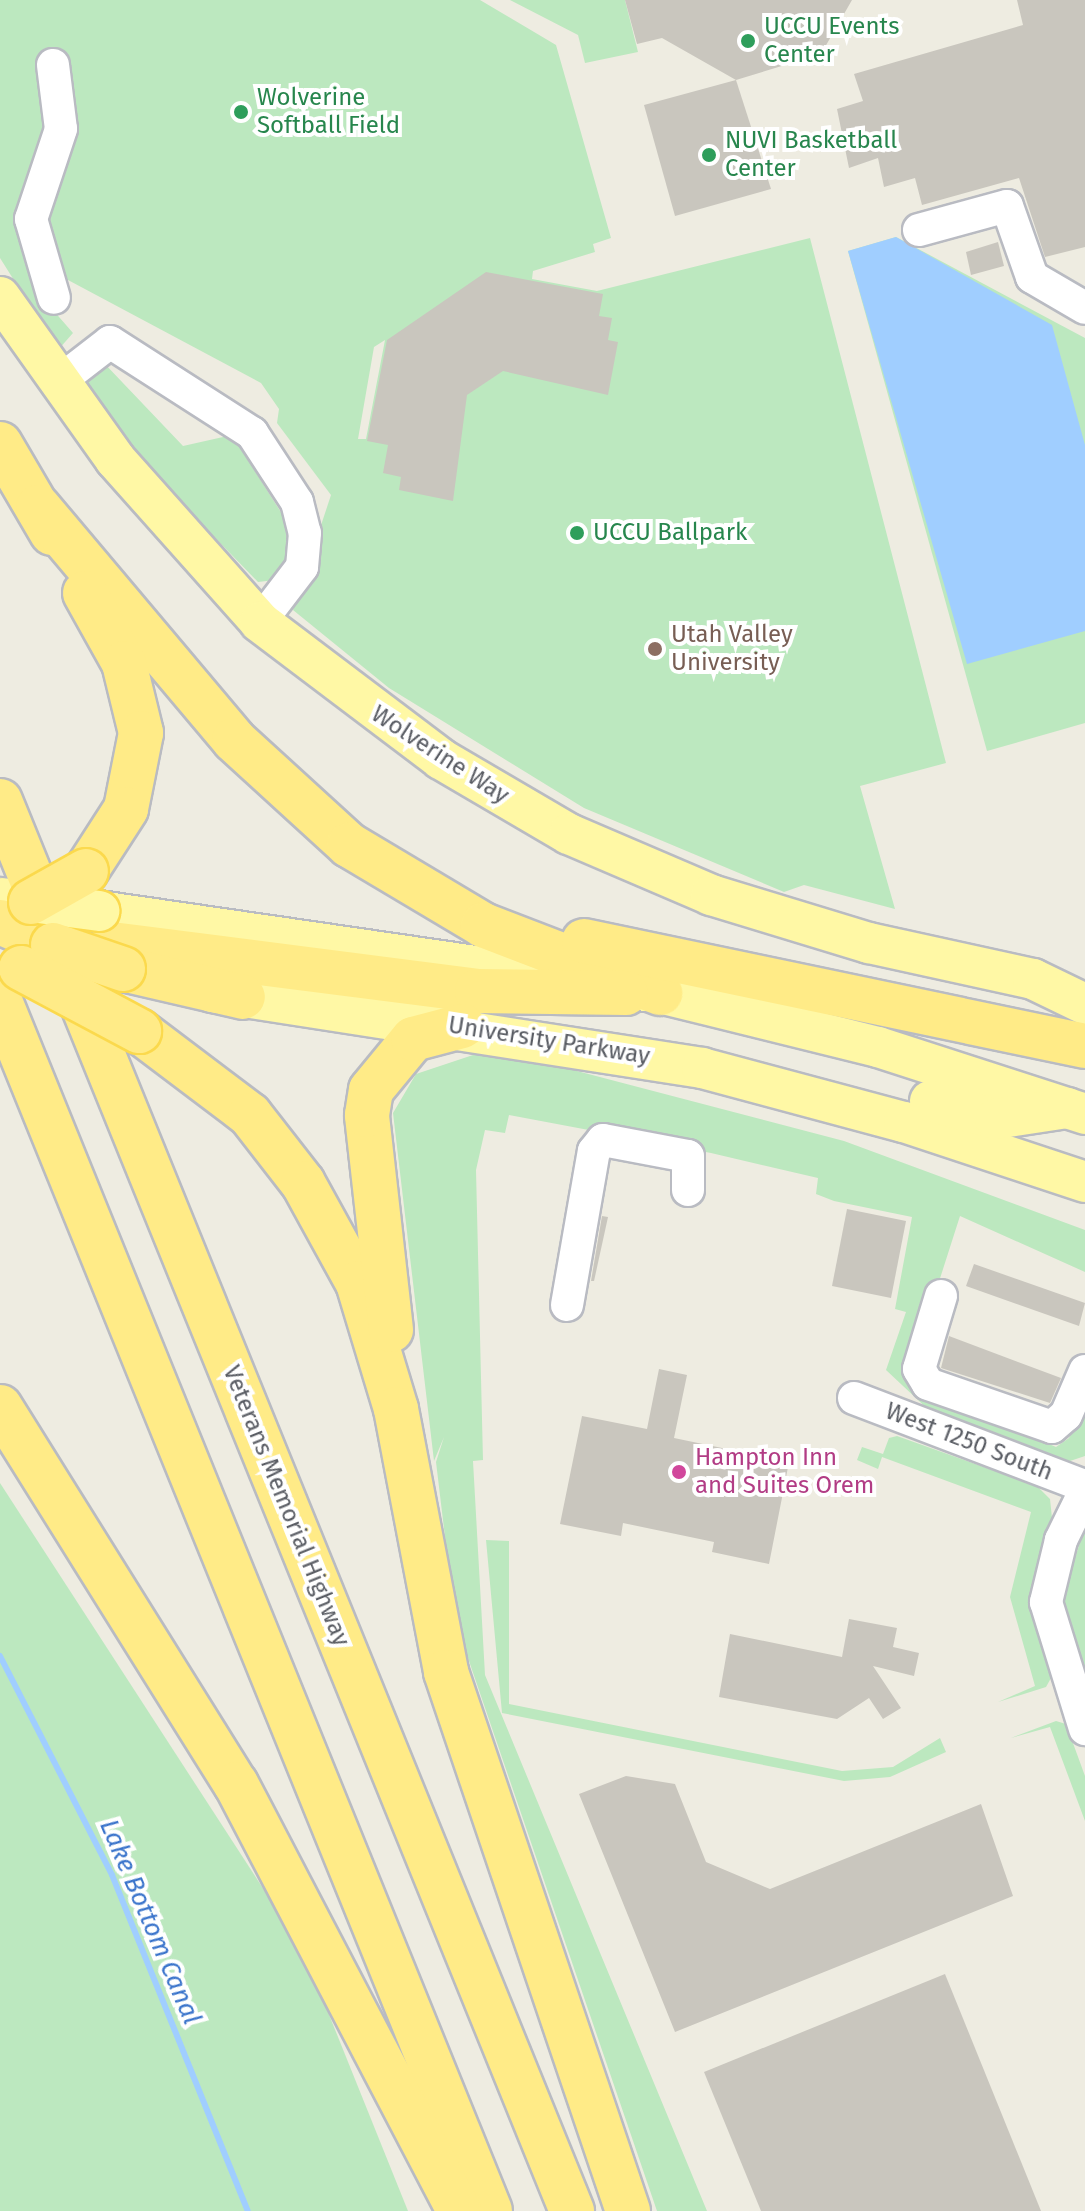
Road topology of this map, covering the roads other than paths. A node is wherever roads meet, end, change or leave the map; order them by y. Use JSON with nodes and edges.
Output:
{"nodes":[{"id":1,"x":53,"y":65,"type":"dead end"},
{"id":2,"x":919,"y":230,"type":"dead end"},
{"id":3,"x":0,"y":297,"type":"edge"},
{"id":4,"x":54,"y":298,"type":"dead end"},
{"id":5,"x":1085,"y":308,"type":"edge"},
{"id":6,"x":57,"y":383,"type":"junction"},
{"id":7,"x":0,"y":444,"type":"edge"},
{"id":8,"x":38,"y":507,"type":"junction"},
{"id":9,"x":260,"y":622,"type":"junction"},
{"id":10,"x":0,"y":801,"type":"edge"},
{"id":11,"x":349,"y":845,"type":"junction"},
{"id":12,"x":8,"y":909,"type":"edge"},
{"id":13,"x":109,"y":935,"type":"junction"},
{"id":14,"x":12,"y":966,"type":"edge"},
{"id":15,"x":1033,"y":979,"type":"junction"},
{"id":16,"x":1085,"y":979,"type":"edge"},
{"id":17,"x":660,"y":993,"type":"junction"},
{"id":18,"x":243,"y":997,"type":"joint"},
{"id":19,"x":1085,"y":1004,"type":"edge"},
{"id":20,"x":462,"y":1026,"type":"junction"},
{"id":21,"x":1085,"y":1046,"type":"edge"},
{"id":22,"x":878,"y":1047,"type":"junction"},
{"id":23,"x":606,"y":1049,"type":"junction"},
{"id":24,"x":1085,"y":1055,"type":"edge"},
{"id":25,"x":1080,"y":1108,"type":"edge"},
{"id":26,"x":1085,"y":1182,"type":"edge"},
{"id":27,"x":688,"y":1190,"type":"dead end"},
{"id":28,"x":941,"y":1296,"type":"dead end"},
{"id":29,"x":567,"y":1305,"type":"dead end"},
{"id":30,"x":1085,"y":1371,"type":"edge"},
{"id":31,"x":854,"y":1398,"type":"dead end"},
{"id":32,"x":0,"y":1407,"type":"edge"},
{"id":33,"x":396,"y":1409,"type":"junction"},
{"id":34,"x":1085,"y":1488,"type":"edge"},
{"id":35,"x":1085,"y":1729,"type":"edge"},
{"id":36,"x":459,"y":2211,"type":"edge"},
{"id":37,"x":490,"y":2211,"type":"edge"},
{"id":38,"x":572,"y":2211,"type":"edge"},
{"id":39,"x":628,"y":2211,"type":"edge"}],
"edges":[{"from":1,"to":4,"type":"street"},
{"from":2,"to":5,"type":"street"},
{"from":3,"to":6,"type":"main road","name":"Wolverine Way"},
{"from":6,"to":9,"type":"main road","name":"Wolverine Way"},
{"from":6,"to":9,"type":"street"},
{"from":7,"to":8,"type":"highway"},
{"from":8,"to":11,"type":"highway"},
{"from":8,"to":13,"type":"highway"},
{"from":9,"to":15,"type":"main road","name":"Wolverine Way"},
{"from":10,"to":38,"type":"highway","name":"Veterans Memorial Highway"},
{"from":11,"to":17,"type":"highway"},
{"from":11,"to":21,"type":"highway"},
{"from":12,"to":13,"type":"highway","bridge":true},
{"from":12,"to":14,"type":"highway"},
{"from":13,"to":14,"type":"highway"},
{"from":13,"to":17,"type":"highway"},
{"from":13,"to":18,"type":"highway"},
{"from":14,"to":33,"type":"highway","bridge":true},
{"from":14,"to":37,"type":"highway"},
{"from":15,"to":16,"type":"main road","name":"Wolverine Way"},
{"from":15,"to":19,"type":"main road","name":"Wolverine Way"},
{"from":17,"to":22,"type":"main road"},
{"from":18,"to":20,"type":"main road","name":"University Parkway"},
{"from":20,"to":23,"type":"main road","name":"University Parkway"},
{"from":20,"to":33,"type":"highway"},
{"from":22,"to":24,"type":"main road"},
{"from":22,"to":25,"type":"main road"},
{"from":23,"to":25,"type":"main road"},
{"from":23,"to":26,"type":"main road","name":"University Parkway"},
{"from":27,"to":29,"type":"street"},
{"from":28,"to":30,"type":"street"},
{"from":31,"to":34,"type":"street","name":"West 1250 South"},
{"from":32,"to":36,"type":"highway"},
{"from":33,"to":39,"type":"highway"},
{"from":34,"to":35,"type":"street"}]}
